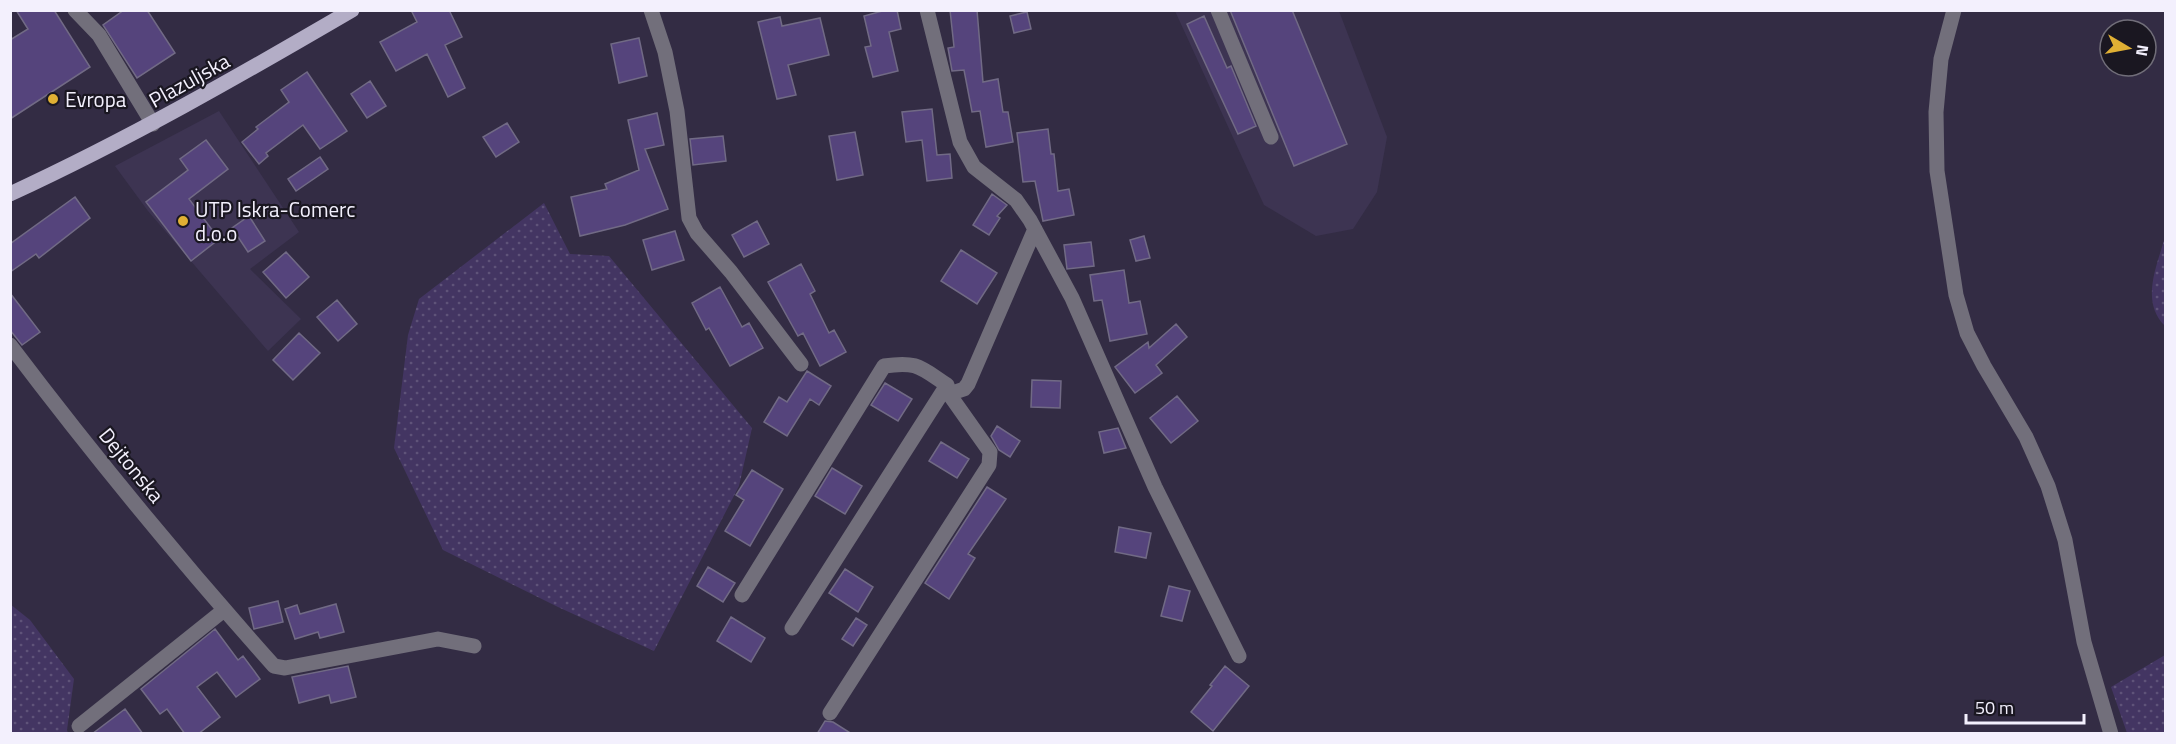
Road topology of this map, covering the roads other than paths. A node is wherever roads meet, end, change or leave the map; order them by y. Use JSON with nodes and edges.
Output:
{"nodes":[{"id":1,"x":75,"y":10,"type":"edge"},
{"id":2,"x":352,"y":10,"type":"edge"},
{"id":3,"x":651,"y":10,"type":"edge"},
{"id":4,"x":927,"y":10,"type":"edge"},
{"id":5,"x":1218,"y":10,"type":"edge"},
{"id":6,"x":1954,"y":10,"type":"edge"},
{"id":7,"x":153,"y":124,"type":"junction"},
{"id":8,"x":1271,"y":137,"type":"dead end"},
{"id":9,"x":10,"y":194,"type":"edge"},
{"id":10,"x":1035,"y":229,"type":"junction"},
{"id":11,"x":10,"y":345,"type":"edge"},
{"id":12,"x":801,"y":363,"type":"dead end"},
{"id":13,"x":948,"y":389,"type":"junction"},
{"id":14,"x":742,"y":594,"type":"dead end"},
{"id":15,"x":224,"y":610,"type":"junction"},
{"id":16,"x":792,"y":628,"type":"dead end"},
{"id":17,"x":474,"y":646,"type":"dead end"},
{"id":18,"x":1239,"y":656,"type":"dead end"},
{"id":19,"x":830,"y":713,"type":"dead end"},
{"id":20,"x":80,"y":726,"type":"dead end"},
{"id":21,"x":2111,"y":734,"type":"edge"}],
"edges":[{"from":1,"to":7,"type":"street"},
{"from":2,"to":7,"type":"main road","name":"Plazuljska"},
{"from":3,"to":12,"type":"street"},
{"from":4,"to":10,"type":"street"},
{"from":5,"to":8,"type":"street"},
{"from":6,"to":21,"type":"street"},
{"from":7,"to":9,"type":"main road","name":"Plazuljska"},
{"from":10,"to":13,"type":"street"},
{"from":10,"to":18,"type":"street"},
{"from":11,"to":15,"type":"street","name":"Dejtonska"},
{"from":13,"to":14,"type":"street"},
{"from":13,"to":16,"type":"street"},
{"from":13,"to":19,"type":"street"},
{"from":15,"to":17,"type":"street","name":"Dejtonska"},
{"from":15,"to":20,"type":"street"}]}
